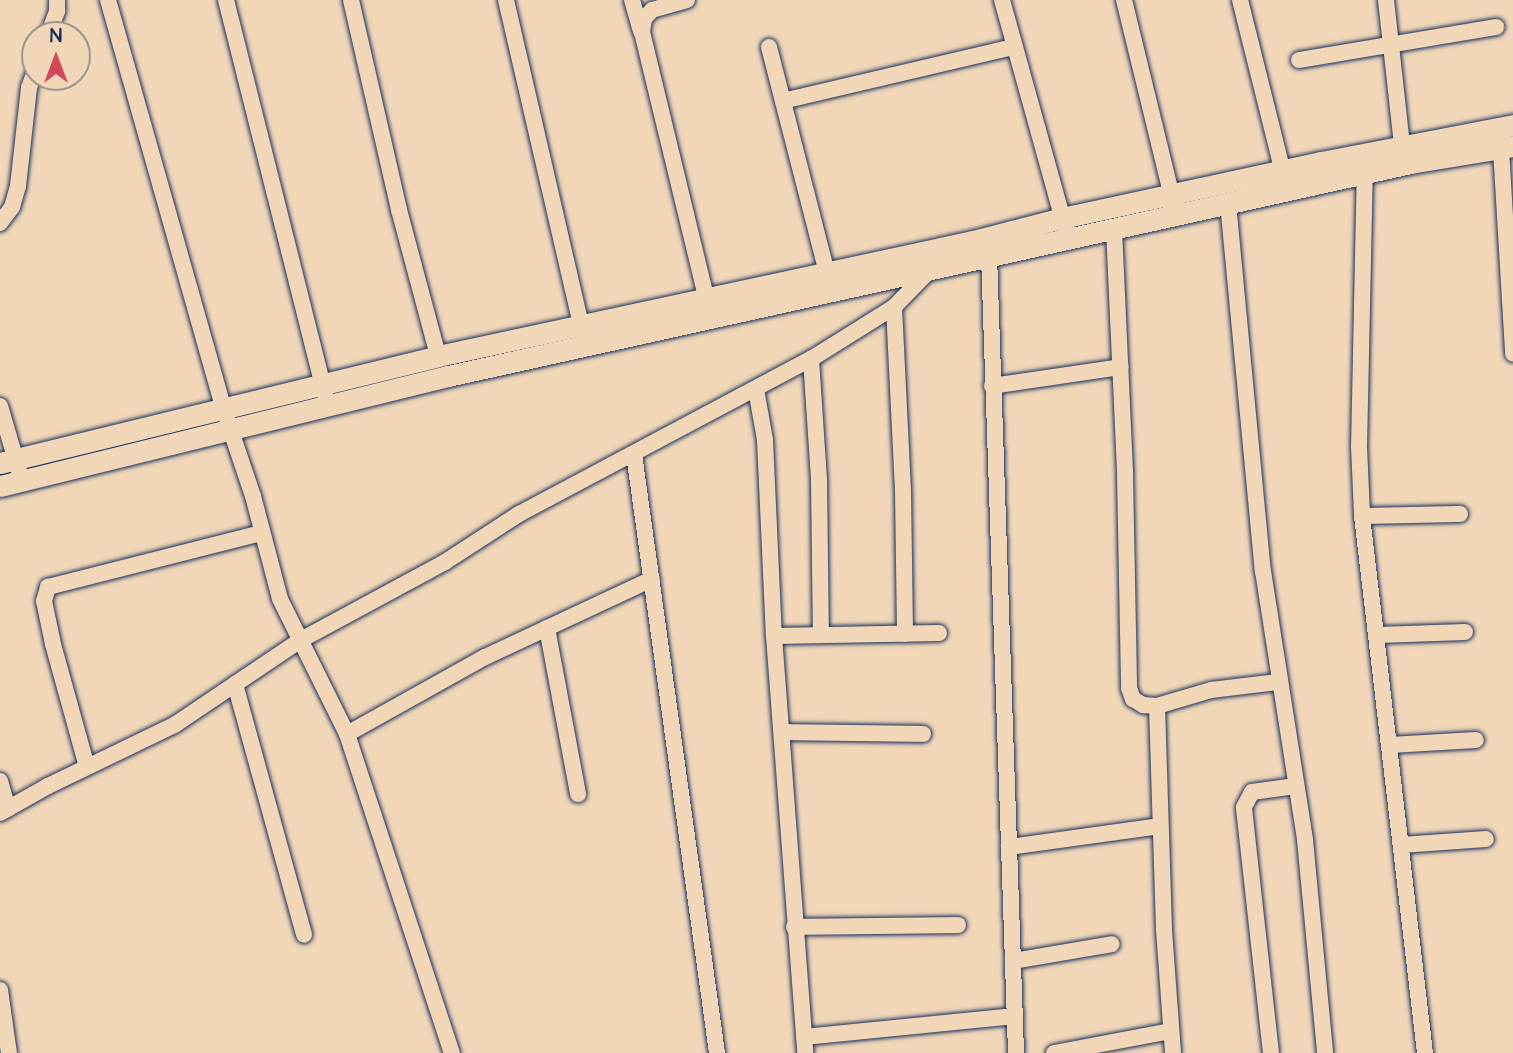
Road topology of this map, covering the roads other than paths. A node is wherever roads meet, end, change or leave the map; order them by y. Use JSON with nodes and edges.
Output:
{"nodes":[{"id":1,"x":57,"y":0,"type":"edge"},
{"id":2,"x":108,"y":0,"type":"edge"},
{"id":3,"x":226,"y":0,"type":"edge"},
{"id":4,"x":351,"y":0,"type":"edge"},
{"id":5,"x":506,"y":0,"type":"edge"},
{"id":6,"x":632,"y":0,"type":"edge"},
{"id":7,"x":687,"y":0,"type":"edge"},
{"id":8,"x":1002,"y":0,"type":"edge"},
{"id":9,"x":1124,"y":0,"type":"edge"},
{"id":10,"x":1240,"y":0,"type":"edge"},
{"id":11,"x":1386,"y":0,"type":"edge"},
{"id":12,"x":53,"y":21,"type":"edge"},
{"id":13,"x":1496,"y":27,"type":"dead end"},
{"id":14,"x":642,"y":32,"type":"junction"},
{"id":15,"x":1393,"y":45,"type":"junction"},
{"id":16,"x":769,"y":47,"type":"dead end"},
{"id":17,"x":1013,"y":47,"type":"junction"},
{"id":18,"x":1299,"y":60,"type":"dead end"},
{"id":19,"x":29,"y":91,"type":"edge"},
{"id":20,"x":783,"y":101,"type":"junction"},
{"id":21,"x":1513,"y":125,"type":"edge"},
{"id":22,"x":1402,"y":145,"type":"junction"},
{"id":23,"x":1507,"y":148,"type":"edge"},
{"id":24,"x":1364,"y":163,"type":"junction"},
{"id":25,"x":1285,"y":180,"type":"junction"},
{"id":26,"x":1228,"y":204,"type":"junction"},
{"id":27,"x":1174,"y":205,"type":"junction"},
{"id":28,"x":1062,"y":218,"type":"junction"},
{"id":29,"x":0,"y":223,"type":"edge"},
{"id":30,"x":1114,"y":229,"type":"junction"},
{"id":31,"x":1068,"y":239,"type":"junction"},
{"id":32,"x":945,"y":247,"type":"junction"},
{"id":33,"x":989,"y":255,"type":"junction"},
{"id":34,"x":932,"y":270,"type":"junction"},
{"id":35,"x":827,"y":273,"type":"junction"},
{"id":36,"x":894,"y":307,"type":"junction"},
{"id":37,"x":709,"y":308,"type":"junction"},
{"id":38,"x":582,"y":324,"type":"junction"},
{"id":39,"x":586,"y":346,"type":"junction"},
{"id":40,"x":1513,"y":354,"type":"edge"},
{"id":41,"x":438,"y":356,"type":"junction"},
{"id":42,"x":811,"y":359,"type":"junction"},
{"id":43,"x":1121,"y":368,"type":"junction"},
{"id":44,"x":324,"y":383,"type":"junction"},
{"id":45,"x":992,"y":386,"type":"junction"},
{"id":46,"x":756,"y":389,"type":"junction"},
{"id":47,"x":0,"y":405,"type":"edge"},
{"id":48,"x":327,"y":406,"type":"junction"},
{"id":49,"x":223,"y":407,"type":"junction"},
{"id":50,"x":232,"y":431,"type":"junction"},
{"id":51,"x":634,"y":454,"type":"junction"},
{"id":52,"x":8,"y":461,"type":"edge"},
{"id":53,"x":22,"y":481,"type":"junction"},
{"id":54,"x":0,"y":486,"type":"edge"},
{"id":55,"x":1460,"y":514,"type":"dead end"},
{"id":56,"x":1362,"y":516,"type":"junction"},
{"id":57,"x":261,"y":533,"type":"junction"},
{"id":58,"x":652,"y":579,"type":"junction"},
{"id":59,"x":547,"y":628,"type":"junction"},
{"id":60,"x":1465,"y":632,"type":"dead end"},
{"id":61,"x":939,"y":633,"type":"dead end"},
{"id":62,"x":905,"y":634,"type":"junction"},
{"id":63,"x":821,"y":635,"type":"junction"},
{"id":64,"x":1377,"y":635,"type":"junction"},
{"id":65,"x":774,"y":636,"type":"junction"},
{"id":66,"x":299,"y":641,"type":"junction"},
{"id":67,"x":1278,"y":682,"type":"junction"},
{"id":68,"x":235,"y":684,"type":"junction"},
{"id":69,"x":1157,"y":706,"type":"junction"},
{"id":70,"x":783,"y":732,"type":"junction"},
{"id":71,"x":923,"y":733,"type":"dead end"},
{"id":72,"x":347,"y":734,"type":"junction"},
{"id":73,"x":1476,"y":740,"type":"dead end"},
{"id":74,"x":1390,"y":745,"type":"junction"},
{"id":75,"x":87,"y":767,"type":"junction"},
{"id":76,"x":0,"y":781,"type":"edge"},
{"id":77,"x":1296,"y":786,"type":"junction"},
{"id":78,"x":578,"y":794,"type":"dead end"},
{"id":79,"x":4,"y":811,"type":"edge"},
{"id":80,"x":1160,"y":826,"type":"junction"},
{"id":81,"x":1486,"y":839,"type":"dead end"},
{"id":82,"x":1401,"y":845,"type":"junction"},
{"id":83,"x":1009,"y":847,"type":"junction"},
{"id":84,"x":958,"y":925,"type":"dead end"},
{"id":85,"x":794,"y":927,"type":"junction"},
{"id":86,"x":304,"y":935,"type":"dead end"},
{"id":87,"x":1112,"y":944,"type":"dead end"},
{"id":88,"x":1013,"y":961,"type":"junction"},
{"id":89,"x":0,"y":990,"type":"edge"},
{"id":90,"x":2,"y":1010,"type":"edge"},
{"id":91,"x":1015,"y":1016,"type":"junction"},
{"id":92,"x":1170,"y":1031,"type":"junction"},
{"id":93,"x":805,"y":1045,"type":"edge"},
{"id":94,"x":9,"y":1053,"type":"edge"},
{"id":95,"x":452,"y":1053,"type":"edge"},
{"id":96,"x":717,"y":1053,"type":"edge"},
{"id":97,"x":1016,"y":1053,"type":"edge"},
{"id":98,"x":1054,"y":1053,"type":"edge"},
{"id":99,"x":1173,"y":1053,"type":"edge"},
{"id":100,"x":1270,"y":1053,"type":"edge"},
{"id":101,"x":1325,"y":1053,"type":"edge"},
{"id":102,"x":1425,"y":1053,"type":"edge"}],
"edges":[{"from":1,"to":12,"type":"street"},
{"from":2,"to":49,"type":"street"},
{"from":3,"to":44,"type":"street"},
{"from":4,"to":41,"type":"street"},
{"from":5,"to":38,"type":"street"},
{"from":6,"to":14,"type":"street"},
{"from":7,"to":14,"type":"street"},
{"from":8,"to":17,"type":"street"},
{"from":9,"to":27,"type":"street"},
{"from":10,"to":25,"type":"street"},
{"from":11,"to":15,"type":"street"},
{"from":13,"to":15,"type":"street"},
{"from":14,"to":37,"type":"street"},
{"from":15,"to":18,"type":"street"},
{"from":15,"to":22,"type":"street"},
{"from":16,"to":20,"type":"street"},
{"from":17,"to":20,"type":"street"},
{"from":17,"to":28,"type":"street"},
{"from":19,"to":29,"type":"street"},
{"from":20,"to":35,"type":"street"},
{"from":21,"to":22,"type":"main road"},
{"from":22,"to":24,"type":"main road"},
{"from":23,"to":24,"type":"main road"},
{"from":23,"to":40,"type":"street"},
{"from":24,"to":25,"type":"main road"},
{"from":24,"to":56,"type":"street"},
{"from":25,"to":26,"type":"main road"},
{"from":25,"to":27,"type":"main road"},
{"from":26,"to":27,"type":"main road"},
{"from":26,"to":67,"type":"street"},
{"from":27,"to":28,"type":"main road"},
{"from":27,"to":30,"type":"main road"},
{"from":28,"to":31,"type":"street"},
{"from":28,"to":32,"type":"main road"},
{"from":30,"to":31,"type":"main road"},
{"from":30,"to":43,"type":"street"},
{"from":31,"to":33,"type":"main road"},
{"from":32,"to":34,"type":"street"},
{"from":32,"to":35,"type":"main road"},
{"from":33,"to":34,"type":"main road"},
{"from":33,"to":45,"type":"street"},
{"from":34,"to":36,"type":"street"},
{"from":34,"to":37,"type":"main road"},
{"from":35,"to":37,"type":"main road"},
{"from":36,"to":42,"type":"street"},
{"from":36,"to":62,"type":"street"},
{"from":37,"to":38,"type":"main road"},
{"from":37,"to":39,"type":"main road"},
{"from":38,"to":39,"type":"street"},
{"from":38,"to":41,"type":"main road"},
{"from":39,"to":48,"type":"main road"},
{"from":41,"to":44,"type":"main road"},
{"from":42,"to":46,"type":"street"},
{"from":42,"to":63,"type":"street"},
{"from":43,"to":45,"type":"street"},
{"from":43,"to":69,"type":"street"},
{"from":44,"to":48,"type":"street"},
{"from":44,"to":49,"type":"main road"},
{"from":45,"to":83,"type":"street"},
{"from":46,"to":51,"type":"street"},
{"from":46,"to":65,"type":"street"},
{"from":47,"to":52,"type":"street"},
{"from":48,"to":50,"type":"main road"},
{"from":49,"to":50,"type":"street"},
{"from":49,"to":52,"type":"main road"},
{"from":50,"to":53,"type":"main road"},
{"from":50,"to":57,"type":"street"},
{"from":51,"to":58,"type":"street"},
{"from":51,"to":66,"type":"street"},
{"from":52,"to":53,"type":"street"},
{"from":53,"to":54,"type":"main road"},
{"from":55,"to":56,"type":"street"},
{"from":56,"to":64,"type":"street"},
{"from":57,"to":66,"type":"street"},
{"from":57,"to":75,"type":"street"},
{"from":58,"to":59,"type":"street"},
{"from":58,"to":96,"type":"street"},
{"from":59,"to":72,"type":"street"},
{"from":59,"to":78,"type":"street"},
{"from":60,"to":64,"type":"street"},
{"from":61,"to":62,"type":"street"},
{"from":62,"to":63,"type":"street"},
{"from":63,"to":65,"type":"street"},
{"from":64,"to":74,"type":"street"},
{"from":65,"to":70,"type":"street"},
{"from":66,"to":68,"type":"street"},
{"from":66,"to":72,"type":"street"},
{"from":67,"to":69,"type":"street"},
{"from":67,"to":77,"type":"street"},
{"from":68,"to":75,"type":"street"},
{"from":68,"to":86,"type":"street"},
{"from":69,"to":80,"type":"street"},
{"from":70,"to":71,"type":"street"},
{"from":70,"to":85,"type":"street"},
{"from":72,"to":95,"type":"street"},
{"from":73,"to":74,"type":"street"},
{"from":74,"to":82,"type":"street"},
{"from":75,"to":79,"type":"street"},
{"from":76,"to":79,"type":"street"},
{"from":77,"to":100,"type":"street"},
{"from":77,"to":101,"type":"street"},
{"from":80,"to":83,"type":"street"},
{"from":80,"to":92,"type":"street"},
{"from":81,"to":82,"type":"street"},
{"from":82,"to":102,"type":"street"},
{"from":83,"to":88,"type":"street"},
{"from":84,"to":85,"type":"street"},
{"from":85,"to":93,"type":"street"},
{"from":87,"to":88,"type":"street"},
{"from":88,"to":91,"type":"street"},
{"from":89,"to":90,"type":"street"},
{"from":90,"to":94,"type":"street"},
{"from":91,"to":93,"type":"street"},
{"from":91,"to":97,"type":"street"},
{"from":92,"to":98,"type":"street"},
{"from":92,"to":99,"type":"street"}]}
